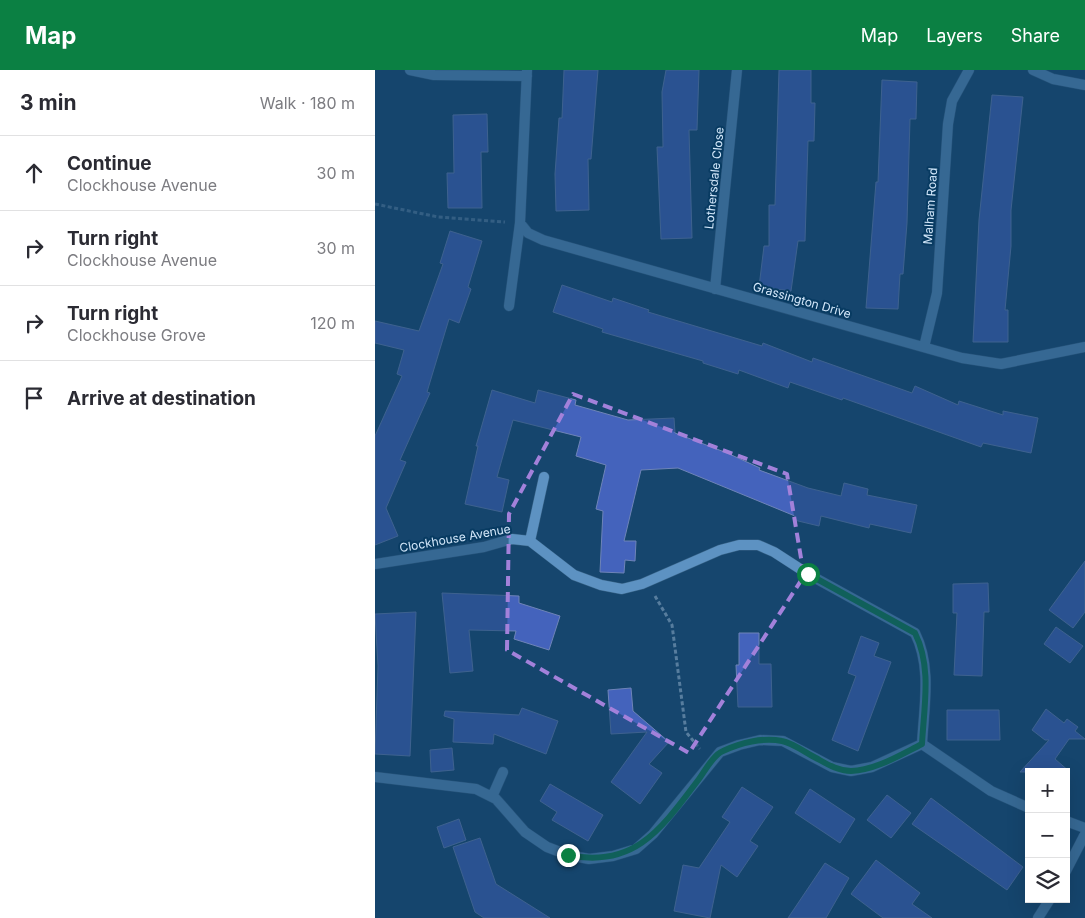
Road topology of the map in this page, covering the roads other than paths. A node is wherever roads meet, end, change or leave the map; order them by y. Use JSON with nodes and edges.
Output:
{"nodes":[{"id":1,"x":410,"y":70,"type":"edge"},
{"id":2,"x":737,"y":70,"type":"edge"},
{"id":3,"x":969,"y":70,"type":"edge"},
{"id":4,"x":1033,"y":70,"type":"edge"},
{"id":5,"x":527,"y":73,"type":"edge"},
{"id":6,"x":1085,"y":85,"type":"edge"},
{"id":7,"x":520,"y":223,"type":"junction"},
{"id":8,"x":715,"y":289,"type":"junction"},
{"id":9,"x":509,"y":306,"type":"dead end"},
{"id":10,"x":924,"y":347,"type":"junction"},
{"id":11,"x":1085,"y":347,"type":"edge"},
{"id":12,"x":544,"y":477,"type":"dead end"},
{"id":13,"x":530,"y":541,"type":"junction"},
{"id":14,"x":375,"y":564,"type":"edge"},
{"id":15,"x":922,"y":744,"type":"junction"},
{"id":16,"x":503,"y":772,"type":"dead end"},
{"id":17,"x":375,"y":777,"type":"edge"},
{"id":18,"x":491,"y":797,"type":"junction"},
{"id":19,"x":1025,"y":806,"type":"edge"},
{"id":20,"x":1070,"y":822,"type":"edge"},
{"id":21,"x":1085,"y":828,"type":"edge"},
{"id":22,"x":1085,"y":834,"type":"edge"},
{"id":23,"x":1070,"y":863,"type":"edge"},
{"id":24,"x":1047,"y":903,"type":"edge"},
{"id":25,"x":1038,"y":918,"type":"edge"}],
"edges":[{"from":1,"to":5,"type":"street"},
{"from":2,"to":8,"type":"street","name":"Lothersdale Close"},
{"from":3,"to":10,"type":"street","name":"Malham Road"},
{"from":4,"to":6,"type":"street"},
{"from":5,"to":7,"type":"street"},
{"from":7,"to":8,"type":"street","name":"Grassington Drive"},
{"from":7,"to":9,"type":"street"},
{"from":8,"to":10,"type":"street","name":"Grassington Drive"},
{"from":10,"to":11,"type":"street","name":"Grassington Drive"},
{"from":12,"to":13,"type":"street"},
{"from":13,"to":14,"type":"street","name":"Clockhouse Avenue"},
{"from":13,"to":15,"type":"street"},
{"from":15,"to":18,"type":"street"},
{"from":15,"to":19,"type":"street"},
{"from":16,"to":18,"type":"street"},
{"from":17,"to":18,"type":"street"},
{"from":20,"to":21,"type":"street"},
{"from":22,"to":23,"type":"street"},
{"from":24,"to":25,"type":"street"}]}
